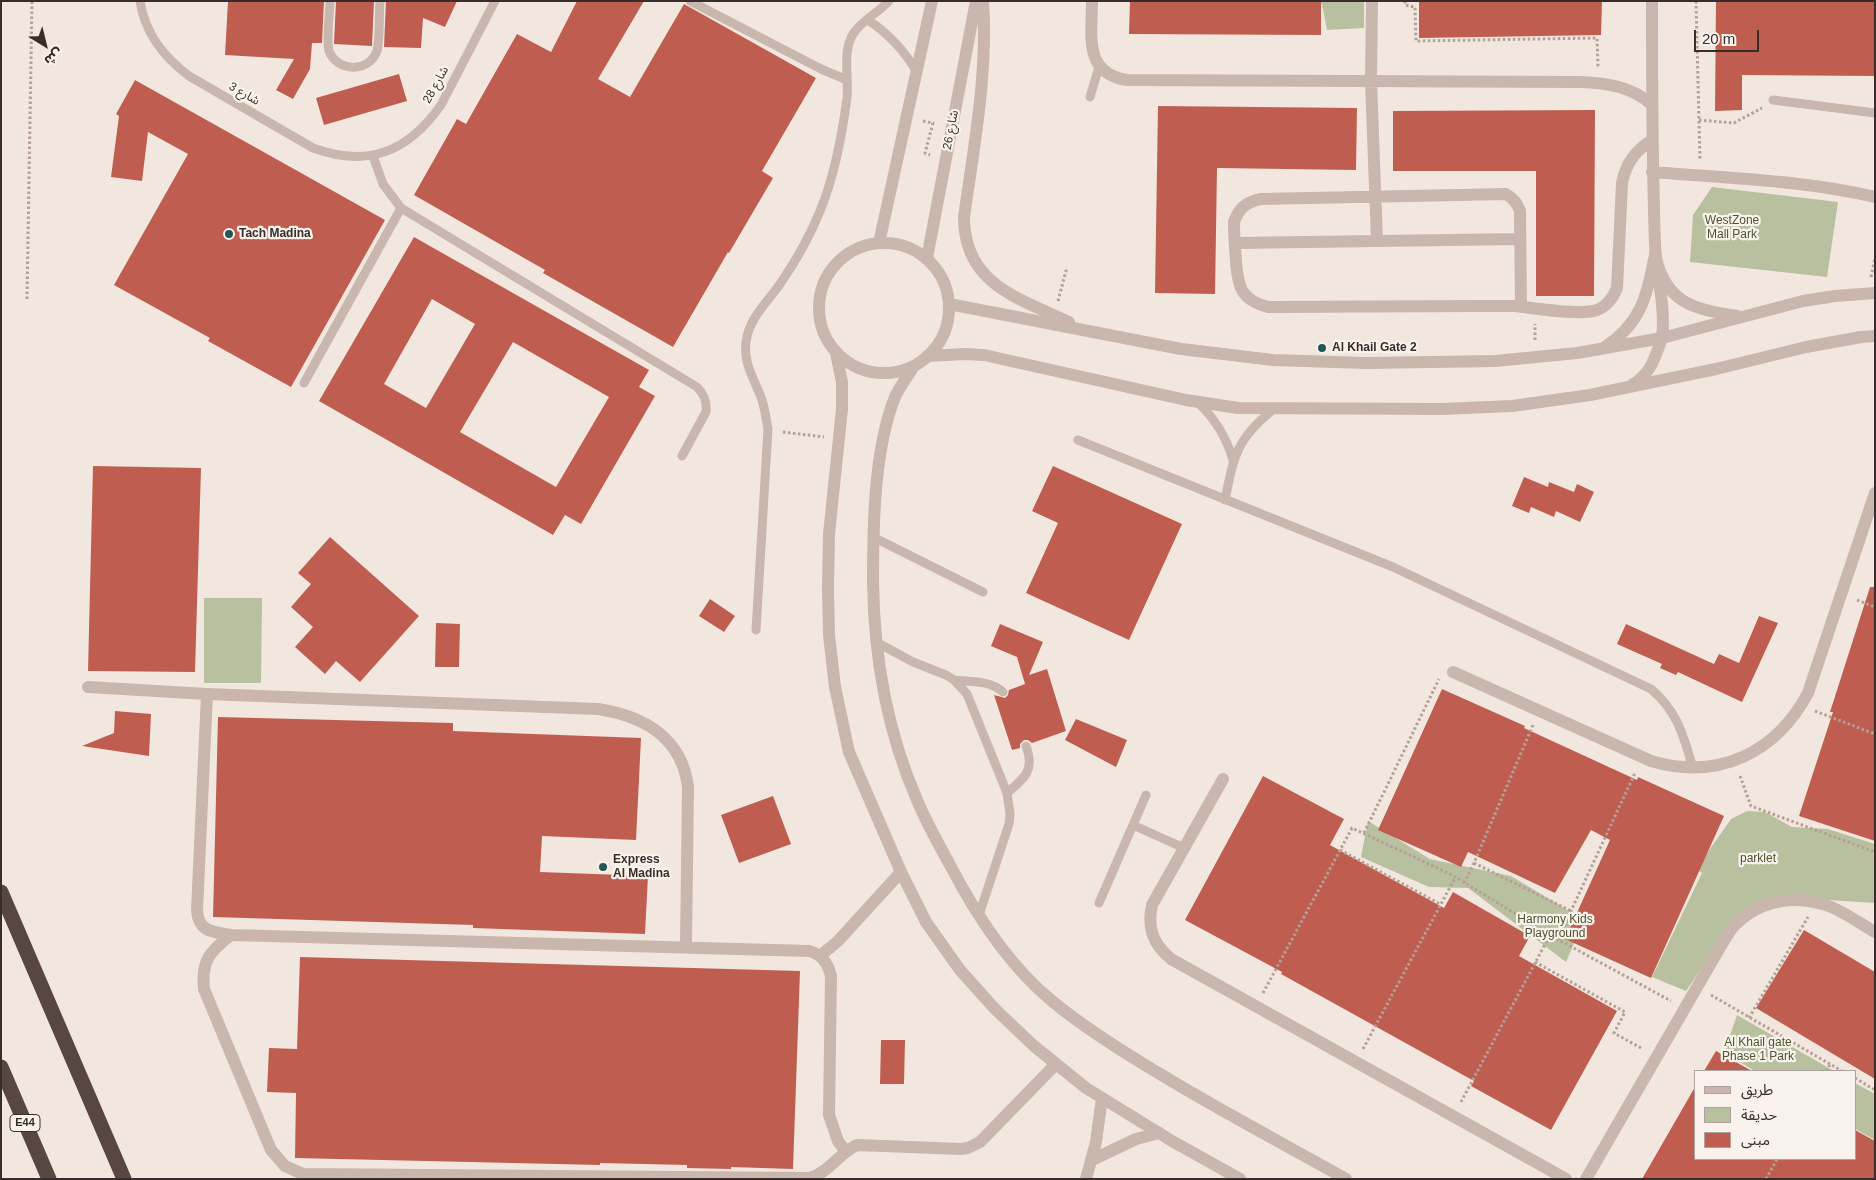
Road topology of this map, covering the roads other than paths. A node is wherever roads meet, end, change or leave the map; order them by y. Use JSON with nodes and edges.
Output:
{"nodes":[{"id":1,"x":140,"y":1,"type":"edge"},
{"id":2,"x":330,"y":1,"type":"edge"},
{"id":3,"x":380,"y":1,"type":"edge"},
{"id":4,"x":495,"y":1,"type":"edge"},
{"id":5,"x":690,"y":1,"type":"edge"},
{"id":6,"x":889,"y":1,"type":"edge"},
{"id":7,"x":932,"y":1,"type":"edge"},
{"id":8,"x":976,"y":1,"type":"edge"},
{"id":9,"x":983,"y":1,"type":"edge"},
{"id":10,"x":1092,"y":1,"type":"edge"},
{"id":11,"x":1372,"y":1,"type":"edge"},
{"id":12,"x":1652,"y":1,"type":"edge"},
{"id":13,"x":868,"y":20,"type":"junction"},
{"id":14,"x":1099,"y":67,"type":"junction"},
{"id":15,"x":917,"y":72,"type":"junction"},
{"id":16,"x":847,"y":80,"type":"junction"},
{"id":17,"x":1371,"y":81,"type":"junction"},
{"id":18,"x":1090,"y":97,"type":"dead end"},
{"id":19,"x":1773,"y":100,"type":"road end"},
{"id":20,"x":1652,"y":105,"type":"junction"},
{"id":21,"x":1875,"y":113,"type":"edge"},
{"id":22,"x":1652,"y":140,"type":"junction"},
{"id":23,"x":373,"y":156,"type":"junction"},
{"id":24,"x":1652,"y":172,"type":"junction"},
{"id":25,"x":1375,"y":197,"type":"junction"},
{"id":26,"x":1875,"y":197,"type":"edge"},
{"id":27,"x":401,"y":208,"type":"junction"},
{"id":28,"x":1520,"y":239,"type":"junction"},
{"id":29,"x":1377,"y":241,"type":"junction"},
{"id":30,"x":879,"y":243,"type":"junction"},
{"id":31,"x":1235,"y":243,"type":"junction"},
{"id":32,"x":1655,"y":254,"type":"junction"},
{"id":33,"x":927,"y":258,"type":"junction"},
{"id":34,"x":1875,"y":294,"type":"edge"},
{"id":35,"x":950,"y":304,"type":"junction"},
{"id":36,"x":1521,"y":307,"type":"junction"},
{"id":37,"x":1742,"y":316,"type":"junction"},
{"id":38,"x":1085,"y":329,"type":"junction"},
{"id":39,"x":1875,"y":336,"type":"edge"},
{"id":40,"x":1861,"y":337,"type":"junction"},
{"id":41,"x":1662,"y":338,"type":"junction"},
{"id":42,"x":1875,"y":342,"type":"edge"},
{"id":43,"x":1602,"y":348,"type":"junction"},
{"id":44,"x":836,"y":353,"type":"junction"},
{"id":45,"x":927,"y":356,"type":"junction"},
{"id":46,"x":914,"y":366,"type":"junction"},
{"id":47,"x":304,"y":383,"type":"dead end"},
{"id":48,"x":1628,"y":387,"type":"junction"},
{"id":49,"x":1197,"y":402,"type":"junction"},
{"id":50,"x":1274,"y":409,"type":"junction"},
{"id":51,"x":1078,"y":440,"type":"dead end"},
{"id":52,"x":682,"y":456,"type":"dead end"},
{"id":53,"x":1233,"y":460,"type":"junction"},
{"id":54,"x":1875,"y":493,"type":"edge"},
{"id":55,"x":1225,"y":500,"type":"junction"},
{"id":56,"x":873,"y":537,"type":"junction"},
{"id":57,"x":983,"y":592,"type":"dead end"},
{"id":58,"x":756,"y":630,"type":"dead end"},
{"id":59,"x":876,"y":642,"type":"junction"},
{"id":60,"x":1454,"y":672,"type":"road end"},
{"id":61,"x":954,"y":680,"type":"junction"},
{"id":62,"x":88,"y":687,"type":"dead end"},
{"id":63,"x":1003,"y":692,"type":"dead end"},
{"id":64,"x":207,"y":694,"type":"junction"},
{"id":65,"x":1026,"y":746,"type":"dead end"},
{"id":66,"x":1693,"y":768,"type":"junction"},
{"id":67,"x":1223,"y":779,"type":"dead end"},
{"id":68,"x":1007,"y":793,"type":"junction"},
{"id":69,"x":1146,"y":795,"type":"dead end"},
{"id":70,"x":1133,"y":825,"type":"junction"},
{"id":71,"x":1184,"y":848,"type":"junction"},
{"id":72,"x":901,"y":872,"type":"junction"},
{"id":73,"x":1,"y":892,"type":"edge"},
{"id":74,"x":1099,"y":903,"type":"dead end"},
{"id":75,"x":979,"y":916,"type":"junction"},
{"id":76,"x":1875,"y":932,"type":"edge"},
{"id":77,"x":231,"y":935,"type":"junction"},
{"id":78,"x":686,"y":946,"type":"junction"},
{"id":79,"x":820,"y":956,"type":"junction"},
{"id":80,"x":1056,"y":1064,"type":"junction"},
{"id":81,"x":1,"y":1067,"type":"edge"},
{"id":82,"x":1102,"y":1098,"type":"junction"},
{"id":83,"x":1159,"y":1133,"type":"junction"},
{"id":84,"x":846,"y":1152,"type":"junction"},
{"id":85,"x":1092,"y":1160,"type":"junction"},
{"id":86,"x":49,"y":1179,"type":"edge"},
{"id":87,"x":124,"y":1179,"type":"edge"},
{"id":88,"x":1086,"y":1179,"type":"edge"},
{"id":89,"x":1240,"y":1179,"type":"edge"},
{"id":90,"x":1346,"y":1179,"type":"edge"},
{"id":91,"x":1566,"y":1179,"type":"edge"},
{"id":92,"x":1586,"y":1179,"type":"edge"}],
"edges":[{"from":1,"to":23,"type":"lane","name":"شارع 3"},
{"from":2,"to":3,"type":"lane"},
{"from":4,"to":23,"type":"lane","name":"شارع 28"},
{"from":5,"to":16,"type":"lane"},
{"from":6,"to":13,"type":"lane"},
{"from":7,"to":15,"type":"street"},
{"from":8,"to":33,"type":"street","name":"شارع 26"},
{"from":9,"to":38,"type":"street"},
{"from":10,"to":14,"type":"street"},
{"from":11,"to":17,"type":"street"},
{"from":12,"to":20,"type":"street"},
{"from":13,"to":15,"type":"lane"},
{"from":13,"to":16,"type":"lane"},
{"from":14,"to":17,"type":"street"},
{"from":14,"to":18,"type":"lane"},
{"from":15,"to":30,"type":"street"},
{"from":16,"to":58,"type":"lane"},
{"from":17,"to":20,"type":"street"},
{"from":17,"to":25,"type":"street"},
{"from":19,"to":21,"type":"lane"},
{"from":20,"to":22,"type":"street"},
{"from":22,"to":24,"type":"street"},
{"from":22,"to":36,"type":"street"},
{"from":23,"to":27,"type":"lane"},
{"from":24,"to":26,"type":"street"},
{"from":24,"to":32,"type":"street"},
{"from":25,"to":28,"type":"street"},
{"from":25,"to":29,"type":"street"},
{"from":25,"to":31,"type":"street"},
{"from":27,"to":47,"type":"lane"},
{"from":27,"to":52,"type":"lane"},
{"from":28,"to":29,"type":"street"},
{"from":28,"to":36,"type":"street"},
{"from":29,"to":31,"type":"street"},
{"from":30,"to":33,"type":"street"},
{"from":30,"to":44,"type":"street"},
{"from":31,"to":36,"type":"street"},
{"from":32,"to":37,"type":"street"},
{"from":32,"to":41,"type":"street"},
{"from":32,"to":43,"type":"street"},
{"from":33,"to":35,"type":"street"},
{"from":34,"to":37,"type":"street"},
{"from":35,"to":38,"type":"street"},
{"from":35,"to":45,"type":"street"},
{"from":37,"to":41,"type":"street"},
{"from":38,"to":43,"type":"street"},
{"from":39,"to":40,"type":"street"},
{"from":40,"to":42,"type":"street"},
{"from":40,"to":48,"type":"street"},
{"from":41,"to":43,"type":"street"},
{"from":41,"to":48,"type":"street"},
{"from":44,"to":46,"type":"street"},
{"from":44,"to":72,"type":"street"},
{"from":45,"to":46,"type":"street"},
{"from":45,"to":49,"type":"street"},
{"from":46,"to":56,"type":"street"},
{"from":48,"to":50,"type":"street"},
{"from":49,"to":50,"type":"street"},
{"from":49,"to":53,"type":"lane"},
{"from":50,"to":53,"type":"lane"},
{"from":51,"to":55,"type":"lane"},
{"from":53,"to":55,"type":"lane"},
{"from":54,"to":66,"type":"street"},
{"from":55,"to":66,"type":"lane"},
{"from":56,"to":57,"type":"lane"},
{"from":56,"to":59,"type":"street"},
{"from":59,"to":61,"type":"lane"},
{"from":59,"to":75,"type":"street"},
{"from":60,"to":66,"type":"street"},
{"from":61,"to":63,"type":"lane"},
{"from":61,"to":68,"type":"lane"},
{"from":62,"to":64,"type":"street"},
{"from":64,"to":77,"type":"street"},
{"from":64,"to":78,"type":"street"},
{"from":65,"to":68,"type":"lane"},
{"from":67,"to":71,"type":"street"},
{"from":68,"to":75,"type":"lane"},
{"from":69,"to":70,"type":"lane"},
{"from":70,"to":71,"type":"lane"},
{"from":70,"to":74,"type":"lane"},
{"from":71,"to":91,"type":"street"},
{"from":72,"to":79,"type":"street"},
{"from":72,"to":80,"type":"street"},
{"from":73,"to":87,"type":"highway"},
{"from":75,"to":90,"type":"street"},
{"from":76,"to":92,"type":"street"},
{"from":77,"to":78,"type":"street"},
{"from":77,"to":84,"type":"street"},
{"from":78,"to":79,"type":"street"},
{"from":79,"to":84,"type":"street"},
{"from":80,"to":82,"type":"street"},
{"from":80,"to":84,"type":"street"},
{"from":81,"to":86,"type":"highway","number":"E44"},
{"from":82,"to":83,"type":"street"},
{"from":82,"to":85,"type":"street"},
{"from":83,"to":85,"type":"street"},
{"from":83,"to":89,"type":"street"},
{"from":85,"to":88,"type":"street"}]}
